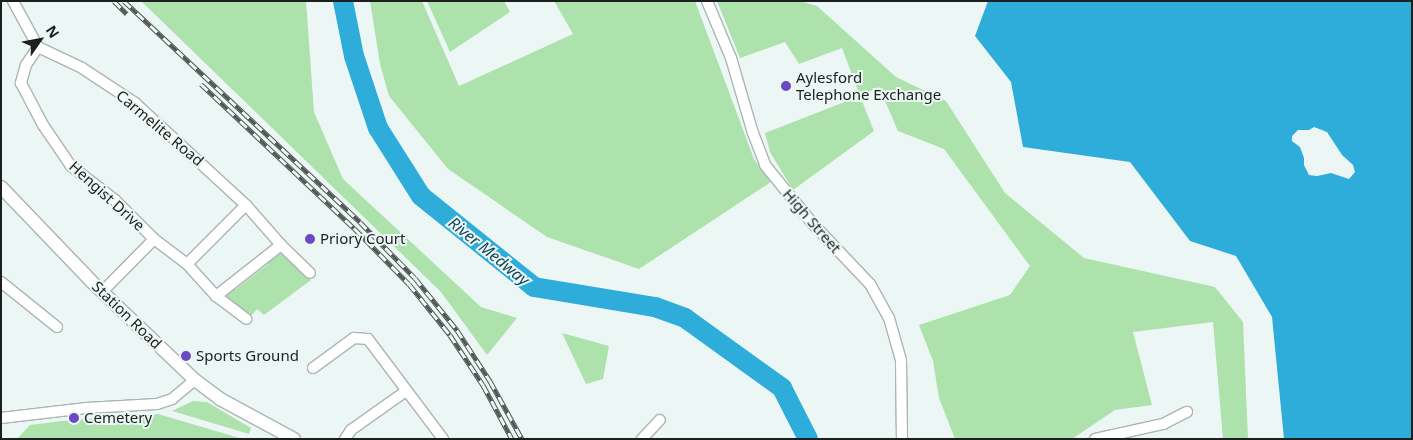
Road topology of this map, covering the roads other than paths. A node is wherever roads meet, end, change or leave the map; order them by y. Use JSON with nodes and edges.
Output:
{"nodes":[{"id":1,"x":13,"y":1,"type":"edge"},
{"id":2,"x":707,"y":1,"type":"edge"},
{"id":3,"x":38,"y":46,"type":"junction"},
{"id":4,"x":1,"y":187,"type":"edge"},
{"id":5,"x":246,"y":205,"type":"junction"},
{"id":6,"x":154,"y":239,"type":"junction"},
{"id":7,"x":281,"y":244,"type":"junction"},
{"id":8,"x":186,"y":264,"type":"junction"},
{"id":9,"x":310,"y":273,"type":"dead end"},
{"id":10,"x":1,"y":282,"type":"edge"},
{"id":11,"x":102,"y":292,"type":"junction"},
{"id":12,"x":216,"y":296,"type":"junction"},
{"id":13,"x":246,"y":319,"type":"dead end"},
{"id":14,"x":57,"y":327,"type":"dead end"},
{"id":15,"x":313,"y":368,"type":"dead end"},
{"id":16,"x":195,"y":380,"type":"junction"},
{"id":17,"x":406,"y":391,"type":"junction"},
{"id":18,"x":1187,"y":412,"type":"dead end"},
{"id":19,"x":1,"y":418,"type":"edge"},
{"id":20,"x":660,"y":420,"type":"dead end"},
{"id":21,"x":294,"y":439,"type":"edge"},
{"id":22,"x":346,"y":439,"type":"edge"},
{"id":23,"x":443,"y":439,"type":"edge"},
{"id":24,"x":642,"y":439,"type":"edge"},
{"id":25,"x":902,"y":439,"type":"edge"},
{"id":26,"x":1095,"y":439,"type":"edge"}],
"edges":[{"from":1,"to":3,"type":"street"},
{"from":2,"to":25,"type":"street","name":"High Street"},
{"from":3,"to":5,"type":"street","name":"Carmelite Road"},
{"from":3,"to":6,"type":"street","name":"Hengist Drive"},
{"from":4,"to":11,"type":"street","name":"Station Road"},
{"from":5,"to":7,"type":"street","name":"Carmelite Road"},
{"from":5,"to":8,"type":"street"},
{"from":6,"to":8,"type":"street","name":"Hengist Drive"},
{"from":6,"to":11,"type":"street","name":"Hengist Drive"},
{"from":7,"to":9,"type":"street","name":"Carmelite Road"},
{"from":7,"to":12,"type":"street"},
{"from":8,"to":12,"type":"street","name":"Hengist Drive"},
{"from":10,"to":14,"type":"street"},
{"from":11,"to":16,"type":"street","name":"Station Road"},
{"from":12,"to":13,"type":"street","name":"Hengist Drive"},
{"from":15,"to":17,"type":"street"},
{"from":16,"to":19,"type":"street"},
{"from":16,"to":21,"type":"street","name":"Station Road"},
{"from":17,"to":22,"type":"street"},
{"from":17,"to":23,"type":"street"},
{"from":18,"to":26,"type":"street"},
{"from":20,"to":24,"type":"street"}]}
